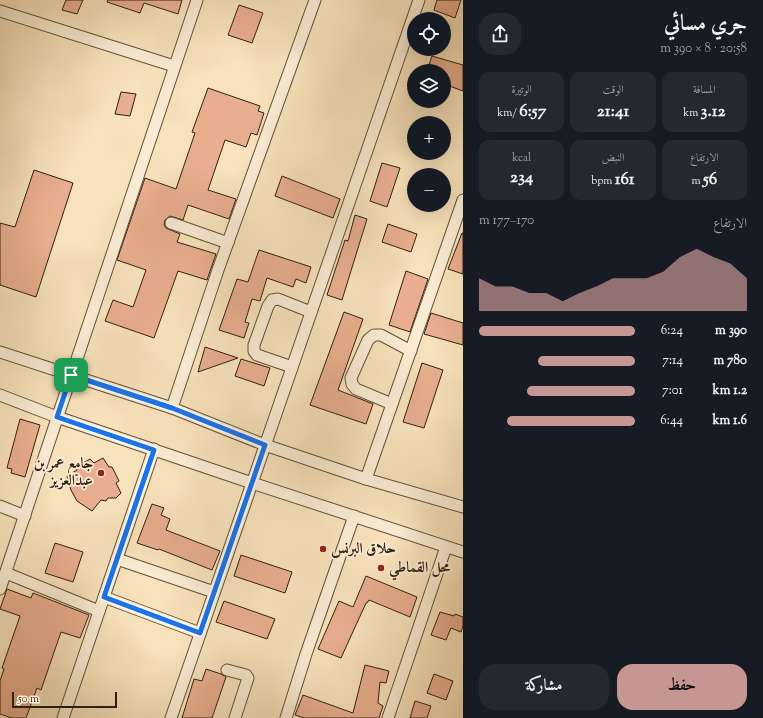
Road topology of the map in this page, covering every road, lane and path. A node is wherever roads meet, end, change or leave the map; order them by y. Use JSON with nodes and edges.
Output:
{"nodes":[{"id":1,"x":197,"y":0,"type":"edge"},
{"id":2,"x":315,"y":0,"type":"edge"},
{"id":3,"x":419,"y":0,"type":"edge"},
{"id":4,"x":0,"y":11,"type":"edge"},
{"id":5,"x":174,"y":66,"type":"junction"},
{"id":6,"x":463,"y":200,"type":"edge"},
{"id":7,"x":171,"y":222,"type":"dead end"},
{"id":8,"x":228,"y":243,"type":"junction"},
{"id":9,"x":311,"y":312,"type":"junction"},
{"id":10,"x":411,"y":351,"type":"junction"},
{"id":11,"x":0,"y":352,"type":"edge"},
{"id":12,"x":292,"y":367,"type":"junction"},
{"id":13,"x":71,"y":375,"type":"junction"},
{"id":14,"x":0,"y":395,"type":"edge"},
{"id":15,"x":392,"y":404,"type":"junction"},
{"id":16,"x":172,"y":408,"type":"junction"},
{"id":17,"x":57,"y":417,"type":"junction"},
{"id":18,"x":265,"y":445,"type":"junction"},
{"id":19,"x":154,"y":450,"type":"junction"},
{"id":20,"x":366,"y":479,"type":"junction"},
{"id":21,"x":252,"y":483,"type":"junction"},
{"id":22,"x":0,"y":506,"type":"edge"},
{"id":23,"x":463,"y":507,"type":"edge"},
{"id":24,"x":25,"y":516,"type":"junction"},
{"id":25,"x":354,"y":516,"type":"junction"},
{"id":26,"x":446,"y":547,"type":"junction"},
{"id":27,"x":463,"y":552,"type":"edge"},
{"id":28,"x":117,"y":559,"type":"junction"},
{"id":29,"x":6,"y":574,"type":"junction"},
{"id":30,"x":0,"y":589,"type":"edge"},
{"id":31,"x":214,"y":592,"type":"junction"},
{"id":32,"x":104,"y":597,"type":"junction"},
{"id":33,"x":100,"y":611,"type":"junction"},
{"id":34,"x":200,"y":633,"type":"junction"},
{"id":35,"x":227,"y":670,"type":"dead end"},
{"id":36,"x":63,"y":718,"type":"edge"},
{"id":37,"x":170,"y":718,"type":"edge"},
{"id":38,"x":235,"y":718,"type":"edge"},
{"id":39,"x":286,"y":718,"type":"edge"},
{"id":40,"x":388,"y":718,"type":"edge"}],
"edges":[{"from":1,"to":5,"type":"street"},
{"from":2,"to":8,"type":"street"},
{"from":3,"to":9,"type":"street"},
{"from":4,"to":5,"type":"street"},
{"from":5,"to":13,"type":"street"},
{"from":6,"to":10,"type":"street"},
{"from":7,"to":8,"type":"street"},
{"from":8,"to":16,"type":"street"},
{"from":9,"to":12,"type":"street"},
{"from":9,"to":12,"type":"street"},
{"from":10,"to":15,"type":"street"},
{"from":10,"to":15,"type":"street"},
{"from":11,"to":13,"type":"street"},
{"from":12,"to":18,"type":"street"},
{"from":13,"to":16,"type":"street"},
{"from":13,"to":17,"type":"street"},
{"from":14,"to":17,"type":"street"},
{"from":15,"to":20,"type":"street"},
{"from":16,"to":18,"type":"street"},
{"from":17,"to":19,"type":"street"},
{"from":17,"to":24,"type":"street"},
{"from":18,"to":20,"type":"street"},
{"from":18,"to":21,"type":"street"},
{"from":19,"to":21,"type":"street"},
{"from":19,"to":28,"type":"street"},
{"from":20,"to":23,"type":"street"},
{"from":21,"to":25,"type":"street"},
{"from":21,"to":31,"type":"street"},
{"from":22,"to":24,"type":"street"},
{"from":24,"to":29,"type":"street"},
{"from":25,"to":26,"type":"street"},
{"from":25,"to":39,"type":"street"},
{"from":26,"to":27,"type":"street"},
{"from":26,"to":40,"type":"street"},
{"from":28,"to":31,"type":"street"},
{"from":28,"to":32,"type":"street"},
{"from":29,"to":30,"type":"street"},
{"from":29,"to":33,"type":"street"},
{"from":31,"to":34,"type":"street"},
{"from":32,"to":33,"type":"street"},
{"from":32,"to":34,"type":"street"},
{"from":33,"to":36,"type":"street"},
{"from":34,"to":37,"type":"street"},
{"from":35,"to":38,"type":"street"}]}
